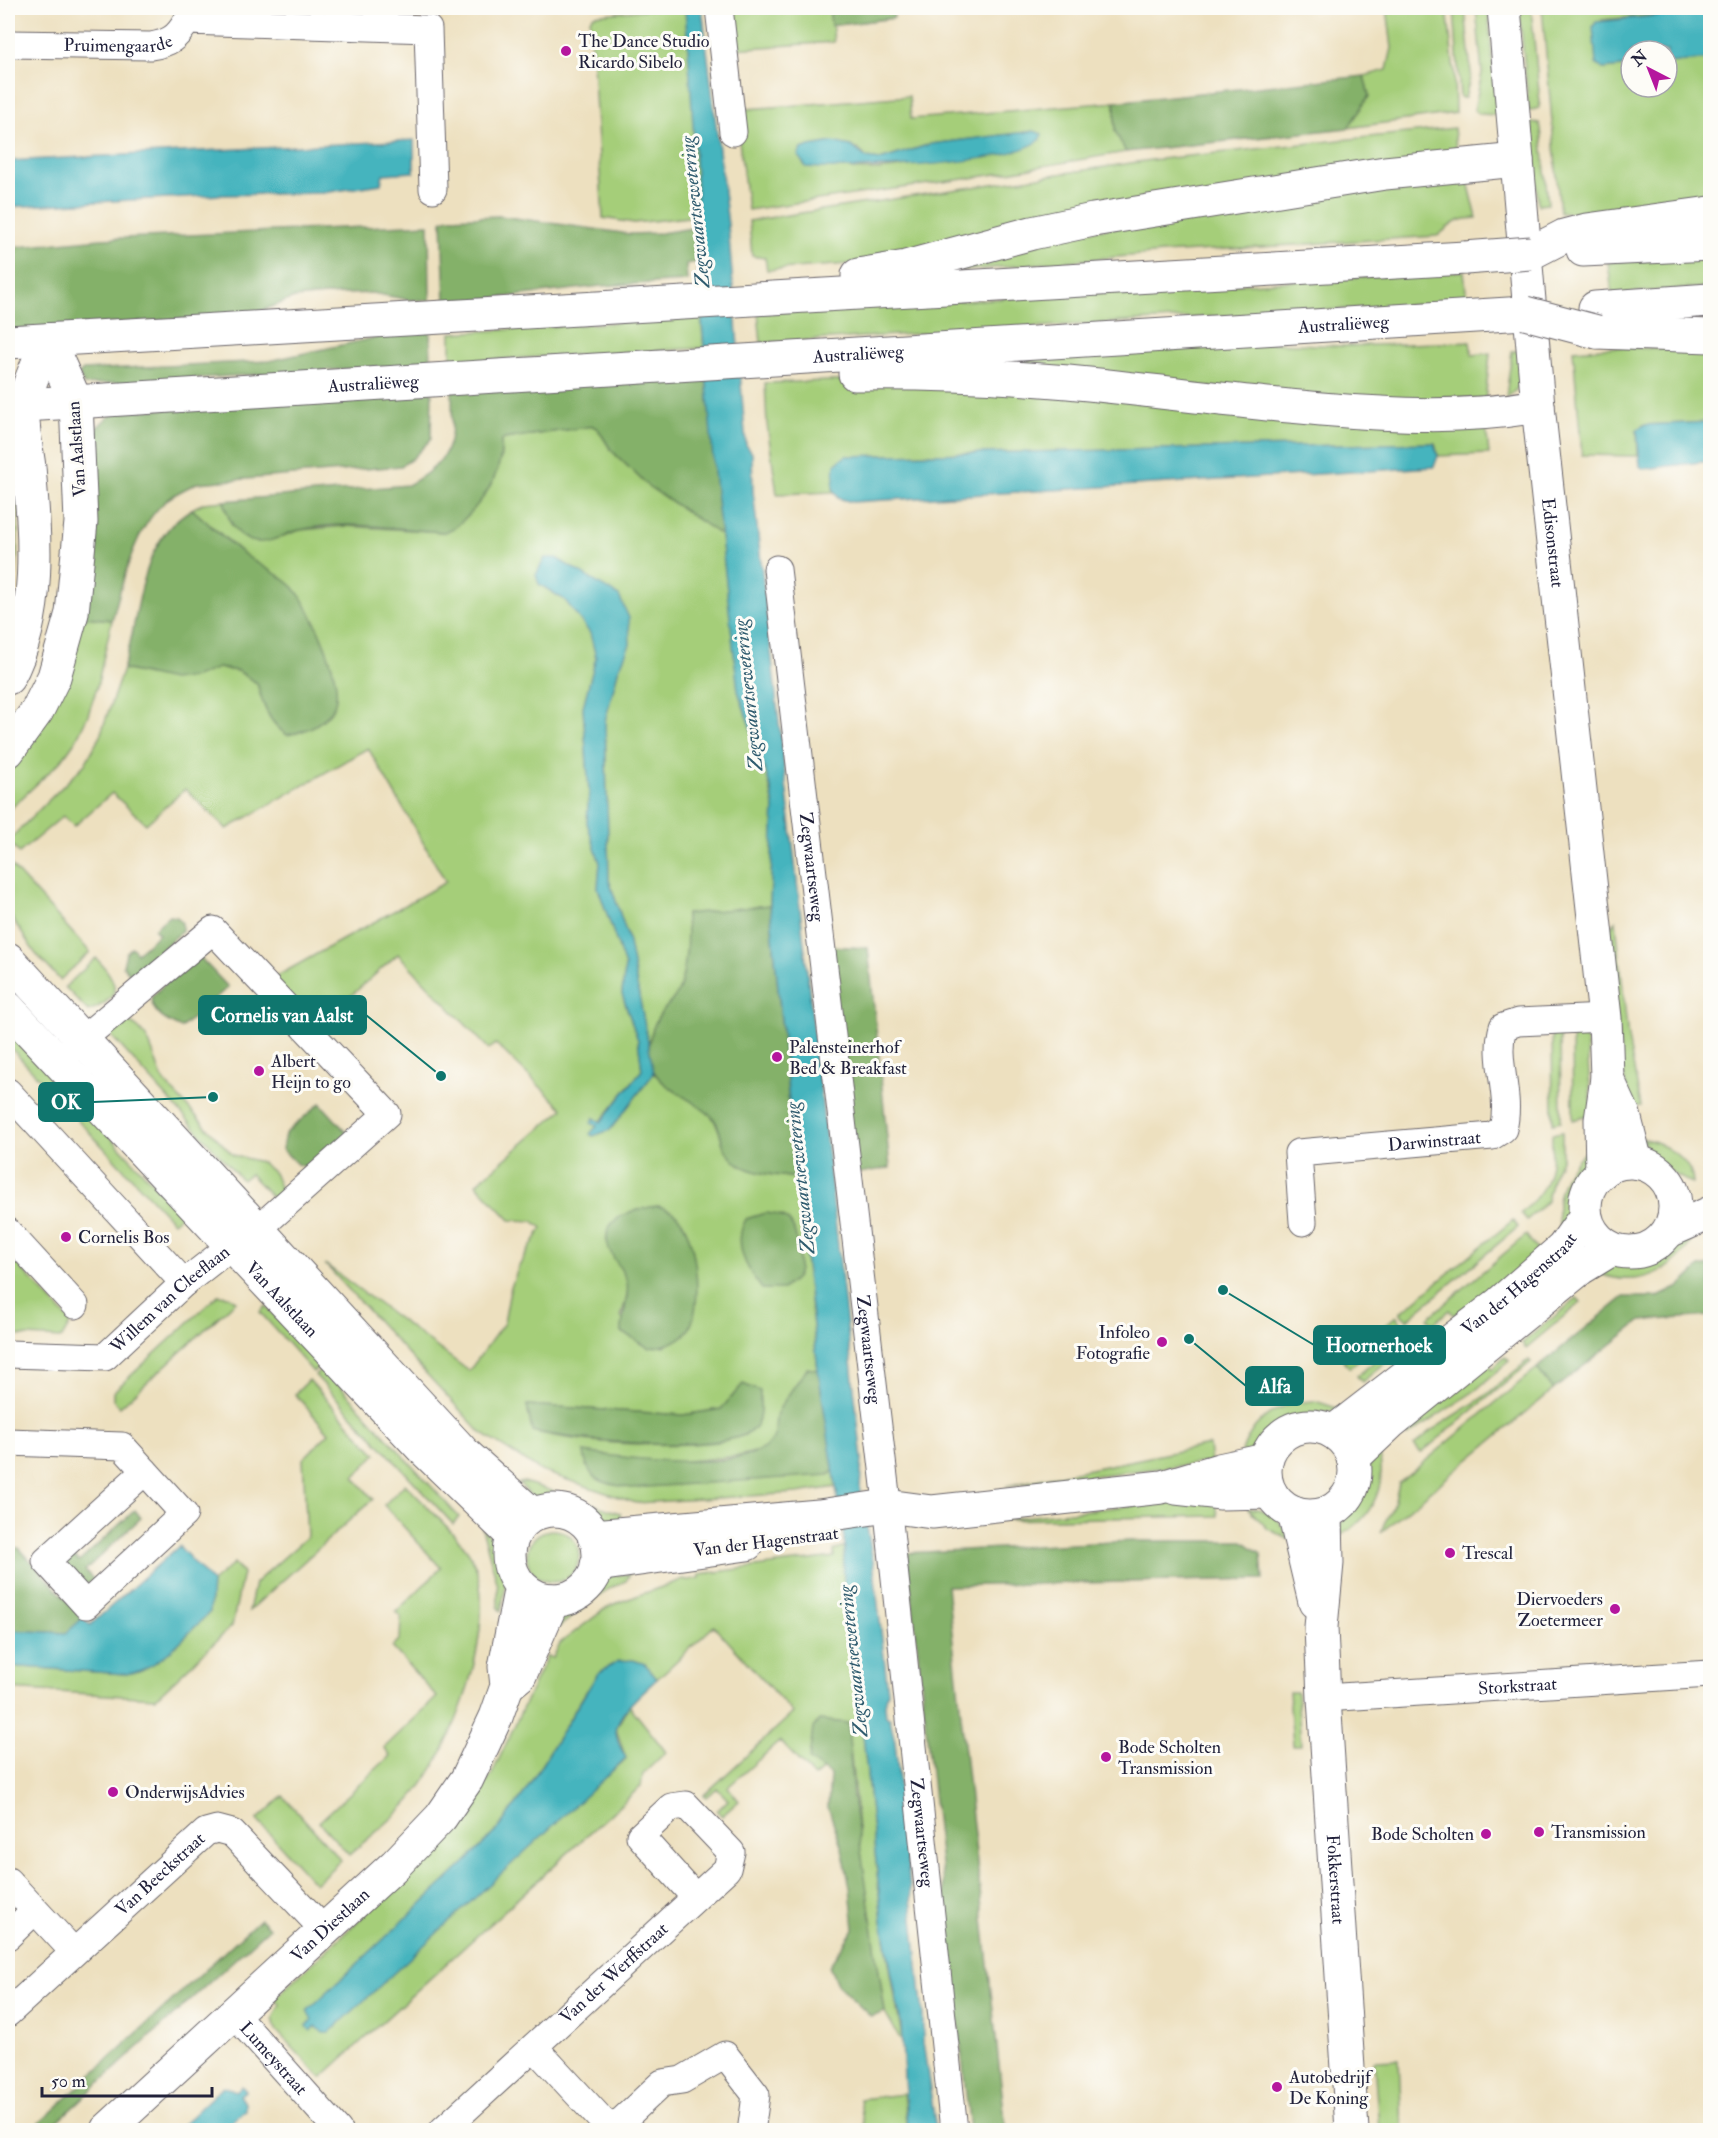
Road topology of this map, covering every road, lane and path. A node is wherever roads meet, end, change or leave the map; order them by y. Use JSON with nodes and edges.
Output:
{"nodes":[{"id":1,"x":719,"y":8,"type":"edge"},
{"id":2,"x":1504,"y":8,"type":"edge"},
{"id":3,"x":188,"y":14,"type":"edge"},
{"id":4,"x":398,"y":18,"type":"edge"},
{"id":5,"x":8,"y":44,"type":"edge"},
{"id":6,"x":733,"y":132,"type":"dead end"},
{"id":7,"x":1517,"y":160,"type":"junction"},
{"id":8,"x":433,"y":189,"type":"dead end"},
{"id":9,"x":1710,"y":213,"type":"edge"},
{"id":10,"x":1588,"y":240,"type":"junction"},
{"id":11,"x":1710,"y":244,"type":"edge"},
{"id":12,"x":778,"y":298,"type":"junction"},
{"id":13,"x":1710,"y":300,"type":"edge"},
{"id":14,"x":1596,"y":320,"type":"junction"},
{"id":15,"x":1710,"y":336,"type":"edge"},
{"id":16,"x":48,"y":340,"type":"junction"},
{"id":17,"x":8,"y":342,"type":"edge"},
{"id":18,"x":778,"y":358,"type":"junction"},
{"id":19,"x":76,"y":402,"type":"junction"},
{"id":20,"x":15,"y":406,"type":"edge"},
{"id":21,"x":1538,"y":406,"type":"junction"},
{"id":22,"x":777,"y":568,"type":"dead end"},
{"id":23,"x":8,"y":678,"type":"edge"},
{"id":24,"x":8,"y":752,"type":"edge"},
{"id":25,"x":8,"y":958,"type":"edge"},
{"id":26,"x":8,"y":1008,"type":"edge"},
{"id":27,"x":1605,"y":1018,"type":"junction"},
{"id":28,"x":82,"y":1039,"type":"junction"},
{"id":29,"x":57,"y":1060,"type":"junction"},
{"id":30,"x":1607,"y":1078,"type":"junction"},
{"id":31,"x":8,"y":1092,"type":"edge"},
{"id":32,"x":1636,"y":1162,"type":"junction"},
{"id":33,"x":1602,"y":1172,"type":"junction"},
{"id":34,"x":1670,"y":1186,"type":"junction"},
{"id":35,"x":1710,"y":1191,"type":"edge"},
{"id":36,"x":1710,"y":1213,"type":"edge"},
{"id":37,"x":1586,"y":1217,"type":"junction"},
{"id":38,"x":1303,"y":1222,"type":"dead end"},
{"id":39,"x":258,"y":1229,"type":"junction"},
{"id":40,"x":1669,"y":1231,"type":"junction"},
{"id":41,"x":8,"y":1232,"type":"edge"},
{"id":42,"x":230,"y":1246,"type":"junction"},
{"id":43,"x":1612,"y":1249,"type":"junction"},
{"id":44,"x":184,"y":1283,"type":"junction"},
{"id":45,"x":75,"y":1305,"type":"dead end"},
{"id":46,"x":8,"y":1354,"type":"edge"},
{"id":47,"x":1333,"y":1432,"type":"junction"},
{"id":48,"x":8,"y":1442,"type":"edge"},
{"id":49,"x":1353,"y":1458,"type":"junction"},
{"id":50,"x":1266,"y":1460,"type":"junction"},
{"id":51,"x":145,"y":1471,"type":"junction"},
{"id":52,"x":1162,"y":1487,"type":"junction"},
{"id":53,"x":1270,"y":1492,"type":"junction"},
{"id":54,"x":1294,"y":1514,"type":"junction"},
{"id":55,"x":1326,"y":1514,"type":"junction"},
{"id":56,"x":882,"y":1517,"type":"junction"},
{"id":57,"x":523,"y":1526,"type":"junction"},
{"id":58,"x":596,"y":1550,"type":"junction"},
{"id":59,"x":522,"y":1586,"type":"junction"},
{"id":60,"x":553,"y":1600,"type":"junction"},
{"id":61,"x":1321,"y":1627,"type":"junction"},
{"id":62,"x":1710,"y":1674,"type":"edge"},
{"id":63,"x":507,"y":1686,"type":"junction"},
{"id":64,"x":1324,"y":1698,"type":"junction"},
{"id":65,"x":8,"y":1881,"type":"edge"},
{"id":66,"x":695,"y":1897,"type":"dead end"},
{"id":67,"x":34,"y":1911,"type":"junction"},
{"id":68,"x":325,"y":1931,"type":"junction"},
{"id":69,"x":8,"y":1936,"type":"edge"},
{"id":70,"x":74,"y":1952,"type":"junction"},
{"id":71,"x":8,"y":2013,"type":"edge"},
{"id":72,"x":235,"y":2015,"type":"junction"},
{"id":73,"x":534,"y":2047,"type":"junction"},
{"id":74,"x":752,"y":2125,"type":"dead end"},
{"id":75,"x":108,"y":2130,"type":"edge"},
{"id":76,"x":338,"y":2130,"type":"edge"},
{"id":77,"x":443,"y":2130,"type":"edge"},
{"id":78,"x":612,"y":2130,"type":"edge"},
{"id":79,"x":954,"y":2130,"type":"edge"},
{"id":80,"x":1352,"y":2130,"type":"edge"}],
"edges":[{"from":1,"to":6,"type":"street"},
{"from":2,"to":7,"type":"street","name":"Edisonstraat"},
{"from":3,"to":4,"type":"street","name":"Pruimengaarde"},
{"from":3,"to":5,"type":"street","name":"Pruimengaarde"},
{"from":4,"to":8,"type":"street","name":"Pruimengaarde"},
{"from":7,"to":12,"type":"street"},
{"from":7,"to":21,"type":"street","name":"Edisonstraat"},
{"from":9,"to":10,"type":"street"},
{"from":10,"to":11,"type":"street"},
{"from":10,"to":12,"type":"street","bridge":true},
{"from":12,"to":16,"type":"street"},
{"from":13,"to":14,"type":"street"},
{"from":14,"to":15,"type":"street"},
{"from":14,"to":18,"type":"street","name":"Australiëweg","bridge":true},
{"from":16,"to":17,"type":"street"},
{"from":16,"to":19,"type":"street","name":"Van Aalstlaan"},
{"from":16,"to":20,"type":"street"},
{"from":18,"to":19,"type":"street","name":"Australiëweg"},
{"from":18,"to":21,"type":"street"},
{"from":19,"to":20,"type":"street","name":"Australiëweg"},
{"from":19,"to":24,"type":"street","name":"Van Aalstlaan"},
{"from":20,"to":23,"type":"street"},
{"from":21,"to":27,"type":"street","name":"Edisonstraat"},
{"from":22,"to":56,"type":"street","name":"Zegwaartseweg"},
{"from":25,"to":28,"type":"street","name":"Van Aalstlaan"},
{"from":26,"to":29,"type":"street","name":"Van Aalstlaan"},
{"from":27,"to":30,"type":"street","name":"Edisonstraat"},
{"from":27,"to":38,"type":"street","name":"Darwinstraat"},
{"from":28,"to":29,"type":"street"},
{"from":28,"to":39,"type":"street","name":"Van Aalstlaan"},
{"from":28,"to":39,"type":"street"},
{"from":29,"to":42,"type":"street","name":"Van Aalstlaan"},
{"from":30,"to":32,"type":"street","name":"Edisonstraat"},
{"from":30,"to":33,"type":"street","name":"Edisonstraat"},
{"from":31,"to":44,"type":"street"},
{"from":32,"to":33,"type":"street"},
{"from":32,"to":34,"type":"street"},
{"from":33,"to":37,"type":"street"},
{"from":34,"to":35,"type":"street"},
{"from":34,"to":40,"type":"street"},
{"from":36,"to":40,"type":"street"},
{"from":37,"to":43,"type":"street"},
{"from":37,"to":47,"type":"street","name":"Van der Hagenstraat"},
{"from":39,"to":42,"type":"street","name":"Willem van Cleeflaan"},
{"from":39,"to":57,"type":"street","name":"Van Aalstlaan"},
{"from":40,"to":43,"type":"street"},
{"from":41,"to":45,"type":"street"},
{"from":42,"to":44,"type":"street","name":"Willem van Cleeflaan"},
{"from":42,"to":57,"type":"street","name":"Van Aalstlaan"},
{"from":43,"to":49,"type":"street","name":"Van der Hagenstraat"},
{"from":44,"to":46,"type":"street","name":"Willem van Cleeflaan"},
{"from":47,"to":49,"type":"street"},
{"from":47,"to":50,"type":"street"},
{"from":48,"to":51,"type":"street"},
{"from":49,"to":55,"type":"street"},
{"from":50,"to":52,"type":"street","name":"Van der Hagenstraat"},
{"from":50,"to":53,"type":"street"},
{"from":51,"to":51,"type":"street"},
{"from":52,"to":53,"type":"street","name":"Van der Hagenstraat"},
{"from":52,"to":56,"type":"street","name":"Van der Hagenstraat"},
{"from":53,"to":54,"type":"street"},
{"from":54,"to":55,"type":"street"},
{"from":54,"to":61,"type":"street","name":"Fokkerstraat"},
{"from":55,"to":61,"type":"street","name":"Fokkerstraat"},
{"from":56,"to":58,"type":"street","name":"Van der Hagenstraat"},
{"from":56,"to":79,"type":"street","name":"Zegwaartseweg"},
{"from":57,"to":58,"type":"street"},
{"from":57,"to":59,"type":"street"},
{"from":58,"to":60,"type":"street"},
{"from":59,"to":60,"type":"street"},
{"from":59,"to":63,"type":"street","name":"Van Diestlaan"},
{"from":60,"to":63,"type":"street","name":"Van Diestlaan"},
{"from":61,"to":64,"type":"street","name":"Fokkerstraat"},
{"from":62,"to":64,"type":"street","name":"Storkstraat"},
{"from":63,"to":68,"type":"street","name":"Van Diestlaan"},
{"from":64,"to":80,"type":"street","name":"Fokkerstraat"},
{"from":65,"to":67,"type":"street"},
{"from":66,"to":73,"type":"street","name":"Van der Werffstraat"},
{"from":67,"to":69,"type":"street"},
{"from":67,"to":70,"type":"street"},
{"from":68,"to":70,"type":"street","name":"Van Beeckstraat"},
{"from":68,"to":72,"type":"street","name":"Van Diestlaan"},
{"from":70,"to":71,"type":"street","name":"Van Beeckstraat"},
{"from":72,"to":75,"type":"street","name":"Van Diestlaan"},
{"from":72,"to":76,"type":"street","name":"Lumeystraat"},
{"from":73,"to":77,"type":"street","name":"Van der Werffstraat"},
{"from":73,"to":78,"type":"street"},
{"from":74,"to":78,"type":"street"}]}
